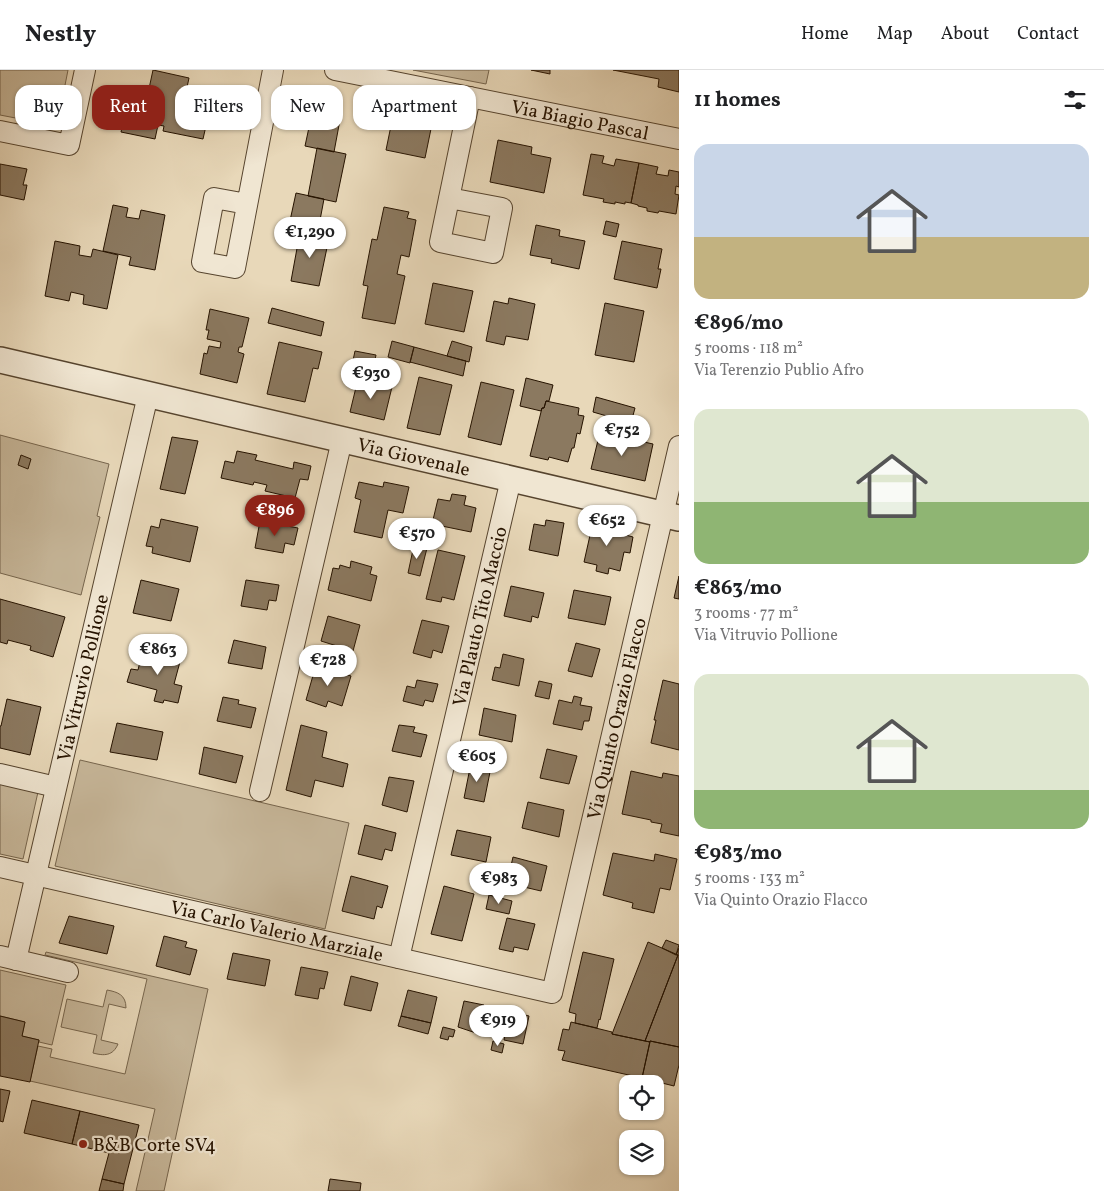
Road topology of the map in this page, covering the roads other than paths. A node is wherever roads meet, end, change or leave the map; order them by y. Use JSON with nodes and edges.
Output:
{"nodes":[{"id":1,"x":85,"y":70,"type":"edge"},
{"id":2,"x":273,"y":70,"type":"edge"},
{"id":3,"x":335,"y":70,"type":"edge"},
{"id":4,"x":410,"y":85,"type":"edge"},
{"id":5,"x":476,"y":98,"type":"edge"},
{"id":6,"x":463,"y":130,"type":"edge"},
{"id":7,"x":0,"y":131,"type":"edge"},
{"id":8,"x":679,"y":139,"type":"edge"},
{"id":9,"x":449,"y":198,"type":"dead end"},
{"id":10,"x":247,"y":204,"type":"dead end"},
{"id":11,"x":0,"y":360,"type":"edge"},
{"id":12,"x":148,"y":394,"type":"junction"},
{"id":13,"x":342,"y":440,"type":"junction"},
{"id":14,"x":679,"y":446,"type":"edge"},
{"id":15,"x":511,"y":479,"type":"junction"},
{"id":16,"x":671,"y":516,"type":"edge"},
{"id":17,"x":0,"y":774,"type":"edge"},
{"id":18,"x":56,"y":787,"type":"junction"},
{"id":19,"x":260,"y":791,"type":"dead end"},
{"id":20,"x":0,"y":867,"type":"edge"},
{"id":21,"x":36,"y":875,"type":"junction"},
{"id":22,"x":8,"y":958,"type":"edge"},
{"id":23,"x":399,"y":958,"type":"junction"},
{"id":24,"x":68,"y":972,"type":"dead end"},
{"id":25,"x":552,"y":993,"type":"joint"}],
"edges":[{"from":1,"to":7,"type":"street"},
{"from":2,"to":10,"type":"street"},
{"from":3,"to":4,"type":"street","name":"Via Biagio Pascal"},
{"from":5,"to":8,"type":"street","name":"Via Biagio Pascal"},
{"from":6,"to":9,"type":"street"},
{"from":11,"to":12,"type":"street","name":"Via Giovenale"},
{"from":12,"to":13,"type":"street","name":"Via Giovenale"},
{"from":12,"to":18,"type":"street","name":"Via Vitruvio Pollione"},
{"from":13,"to":15,"type":"street","name":"Via Giovenale"},
{"from":13,"to":19,"type":"street"},
{"from":14,"to":16,"type":"street","name":"Via Quinto Orazio Flacco"},
{"from":15,"to":16,"type":"street","name":"Via Giovenale"},
{"from":15,"to":23,"type":"street","name":"Via Plauto Tito Maccio"},
{"from":16,"to":25,"type":"street","name":"Via Quinto Orazio Flacco"},
{"from":17,"to":18,"type":"street"},
{"from":18,"to":21,"type":"street","name":"Via Vitruvio Pollione"},
{"from":20,"to":21,"type":"street","name":"Via Carlo Valerio Marziale"},
{"from":21,"to":22,"type":"street","name":"Via Vitruvio Pollione"},
{"from":21,"to":23,"type":"street","name":"Via Carlo Valerio Marziale"},
{"from":22,"to":24,"type":"street"},
{"from":23,"to":25,"type":"street","name":"Via Carlo Valerio Marziale"}]}
